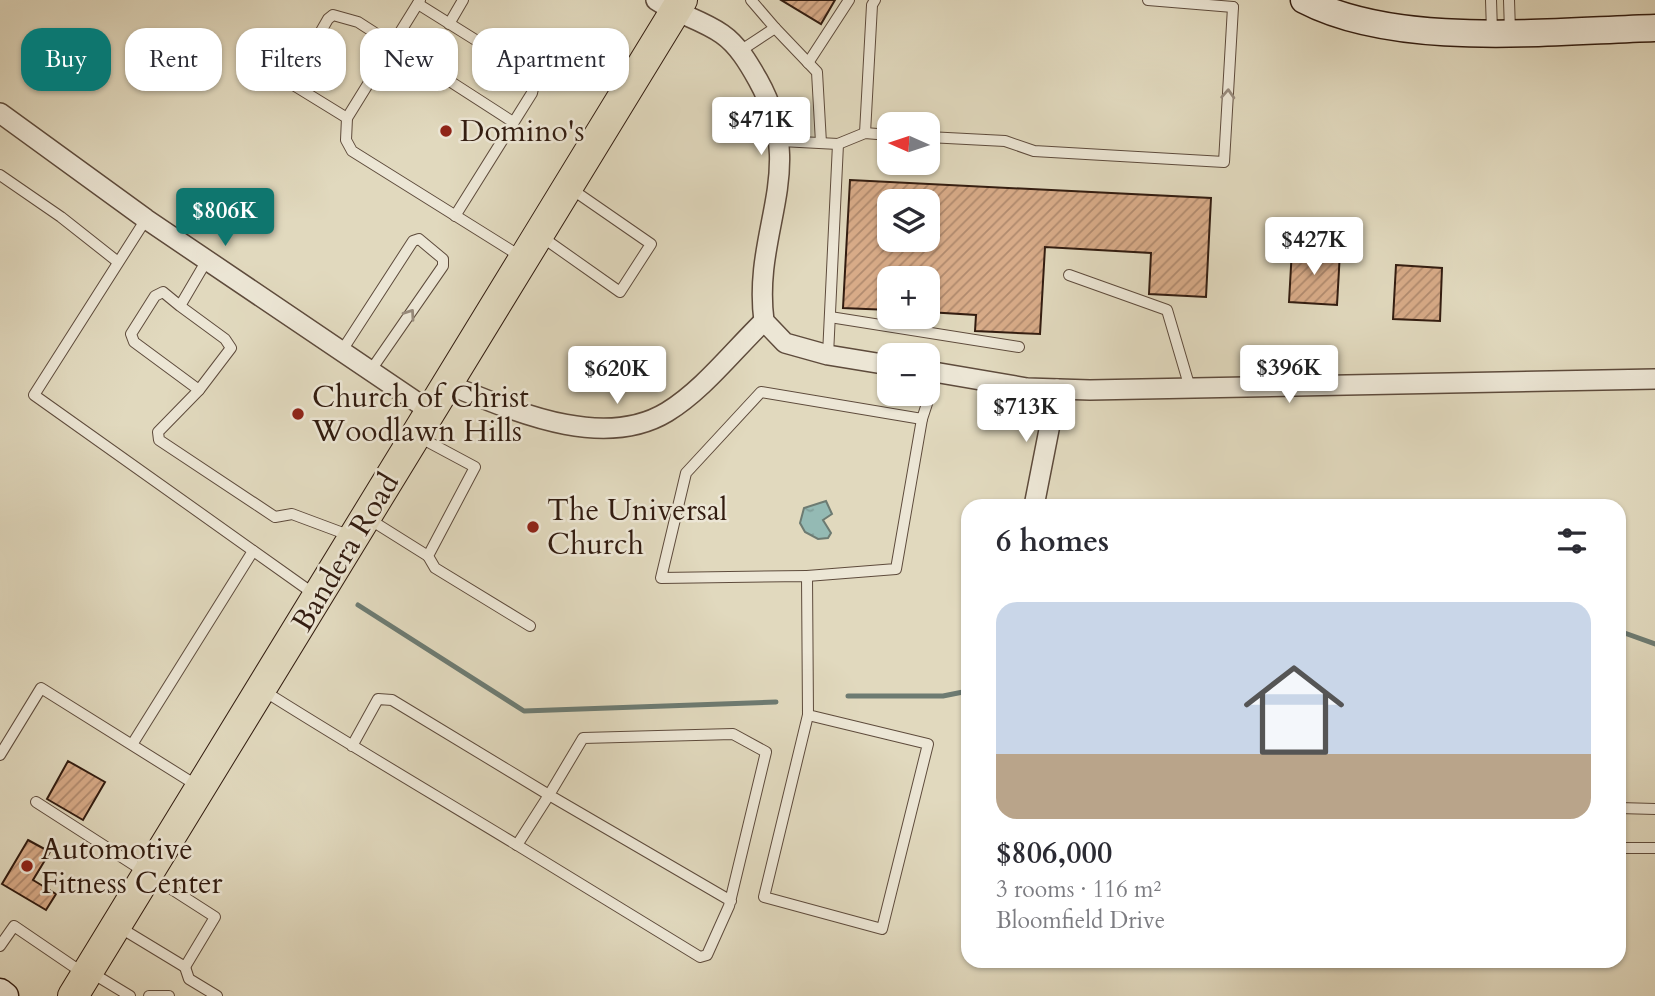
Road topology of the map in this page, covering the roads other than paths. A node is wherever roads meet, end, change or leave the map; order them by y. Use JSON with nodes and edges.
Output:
{"nodes":[{"id":1,"x":463,"y":0,"type":"edge"},
{"id":2,"x":751,"y":0,"type":"edge"},
{"id":3,"x":849,"y":0,"type":"edge"},
{"id":4,"x":875,"y":0,"type":"edge"},
{"id":5,"x":1148,"y":0,"type":"edge"},
{"id":6,"x":1224,"y":0,"type":"edge"},
{"id":7,"x":1304,"y":0,"type":"edge"},
{"id":8,"x":1492,"y":0,"type":"edge"},
{"id":9,"x":1509,"y":0,"type":"edge"},
{"id":10,"x":419,"y":2,"type":"edge"},
{"id":11,"x":671,"y":4,"type":"edge"},
{"id":12,"x":1234,"y":7,"type":"junction"},
{"id":13,"x":449,"y":23,"type":"junction"},
{"id":14,"x":364,"y":28,"type":"edge"},
{"id":15,"x":403,"y":28,"type":"edge"},
{"id":16,"x":775,"y":28,"type":"junction"},
{"id":17,"x":1655,"y":28,"type":"edge"},
{"id":18,"x":1501,"y":32,"type":"junction"},
{"id":19,"x":740,"y":51,"type":"junction"},
{"id":20,"x":808,"y":63,"type":"junction"},
{"id":21,"x":458,"y":87,"type":"edge"},
{"id":22,"x":364,"y":91,"type":"edge"},
{"id":23,"x":0,"y":113,"type":"edge"},
{"id":24,"x":347,"y":118,"type":"junction"},
{"id":25,"x":513,"y":122,"type":"junction"},
{"id":26,"x":865,"y":133,"type":"junction"},
{"id":27,"x":877,"y":134,"type":"edge"},
{"id":28,"x":940,"y":138,"type":"edge"},
{"id":29,"x":781,"y":141,"type":"junction"},
{"id":30,"x":821,"y":143,"type":"junction"},
{"id":31,"x":838,"y":144,"type":"junction"},
{"id":32,"x":0,"y":175,"type":"edge"},
{"id":33,"x":568,"y":186,"type":"junction"},
{"id":34,"x":455,"y":216,"type":"junction"},
{"id":35,"x":146,"y":219,"type":"junction"},
{"id":36,"x":531,"y":246,"type":"junction"},
{"id":37,"x":207,"y":260,"type":"junction"},
{"id":38,"x":118,"y":262,"type":"junction"},
{"id":39,"x":1069,"y":275,"type":"dead end"},
{"id":40,"x":180,"y":306,"type":"junction"},
{"id":41,"x":830,"y":317,"type":"junction"},
{"id":42,"x":764,"y":320,"type":"junction"},
{"id":43,"x":1019,"y":347,"type":"dead end"},
{"id":44,"x":343,"y":349,"type":"junction"},
{"id":45,"x":828,"y":355,"type":"junction"},
{"id":46,"x":877,"y":363,"type":"edge"},
{"id":47,"x":371,"y":370,"type":"junction"},
{"id":48,"x":940,"y":373,"type":"edge"},
{"id":49,"x":1655,"y":379,"type":"edge"},
{"id":50,"x":447,"y":384,"type":"junction"},
{"id":51,"x":1190,"y":388,"type":"junction"},
{"id":52,"x":200,"y":390,"type":"junction"},
{"id":53,"x":1057,"y":390,"type":"junction"},
{"id":54,"x":925,"y":406,"type":"edge"},
{"id":55,"x":922,"y":419,"type":"junction"},
{"id":56,"x":423,"y":423,"type":"junction"},
{"id":57,"x":1035,"y":499,"type":"edge"},
{"id":58,"x":360,"y":527,"type":"junction"},
{"id":59,"x":253,"y":551,"type":"junction"},
{"id":60,"x":428,"y":556,"type":"junction"},
{"id":61,"x":807,"y":576,"type":"junction"},
{"id":62,"x":317,"y":596,"type":"junction"},
{"id":63,"x":530,"y":626,"type":"dead end"},
{"id":64,"x":261,"y":689,"type":"junction"},
{"id":65,"x":808,"y":715,"type":"junction"},
{"id":66,"x":133,"y":743,"type":"junction"},
{"id":67,"x":352,"y":746,"type":"junction"},
{"id":68,"x":0,"y":755,"type":"edge"},
{"id":69,"x":200,"y":788,"type":"junction"},
{"id":70,"x":549,"y":795,"type":"junction"},
{"id":71,"x":36,"y":802,"type":"dead end"},
{"id":72,"x":1626,"y":808,"type":"edge"},
{"id":73,"x":1655,"y":809,"type":"edge"},
{"id":74,"x":517,"y":845,"type":"junction"},
{"id":75,"x":1626,"y":848,"type":"edge"},
{"id":76,"x":1655,"y":848,"type":"edge"},
{"id":77,"x":148,"y":873,"type":"junction"},
{"id":78,"x":731,"y":901,"type":"junction"},
{"id":79,"x":116,"y":926,"type":"junction"},
{"id":80,"x":0,"y":946,"type":"edge"},
{"id":81,"x":186,"y":967,"type":"junction"},
{"id":82,"x":83,"y":981,"type":"edge"},
{"id":83,"x":0,"y":992,"type":"edge"},
{"id":84,"x":5,"y":996,"type":"edge"},
{"id":85,"x":130,"y":996,"type":"edge"},
{"id":86,"x":149,"y":996,"type":"edge"},
{"id":87,"x":169,"y":996,"type":"edge"},
{"id":88,"x":217,"y":996,"type":"edge"}],
"edges":[{"from":1,"to":13,"type":"lane"},
{"from":2,"to":16,"type":"lane"},
{"from":3,"to":20,"type":"lane"},
{"from":4,"to":26,"type":"lane"},
{"from":5,"to":12,"type":"lane"},
{"from":6,"to":12,"type":"lane"},
{"from":7,"to":18,"type":"main road"},
{"from":8,"to":18,"type":"lane"},
{"from":9,"to":18,"type":"lane"},
{"from":10,"to":13,"type":"lane"},
{"from":10,"to":15,"type":"lane"},
{"from":11,"to":19,"type":"street"},
{"from":11,"to":33,"type":"main road","name":"Bandera Road"},
{"from":28,"to":12,"type":"lane","one_way":true},
{"from":13,"to":25,"type":"lane"},
{"from":14,"to":24,"type":"lane"},
{"from":16,"to":19,"type":"lane"},
{"from":16,"to":20,"type":"lane"},
{"from":17,"to":18,"type":"main road"},
{"from":19,"to":29,"type":"street"},
{"from":20,"to":30,"type":"lane"},
{"from":21,"to":25,"type":"lane"},
{"from":22,"to":24,"type":"lane"},
{"from":23,"to":35,"type":"street"},
{"from":24,"to":34,"type":"lane"},
{"from":25,"to":34,"type":"lane"},
{"from":26,"to":27,"type":"lane"},
{"from":26,"to":31,"type":"lane"},
{"from":29,"to":30,"type":"lane"},
{"from":29,"to":42,"type":"street"},
{"from":30,"to":31,"type":"lane"},
{"from":31,"to":41,"type":"lane"},
{"from":32,"to":38,"type":"lane"},
{"from":33,"to":36,"type":"main road","name":"Bandera Road"},
{"from":33,"to":36,"type":"lane"},
{"from":34,"to":36,"type":"lane"},
{"from":35,"to":37,"type":"street"},
{"from":35,"to":38,"type":"lane"},
{"from":36,"to":50,"type":"main road","name":"Bandera Road"},
{"from":37,"to":40,"type":"lane"},
{"from":37,"to":44,"type":"street"},
{"from":38,"to":59,"type":"lane"},
{"from":39,"to":51,"type":"lane"},
{"from":40,"to":52,"type":"lane"},
{"from":40,"to":52,"type":"lane"},
{"from":41,"to":43,"type":"lane"},
{"from":41,"to":45,"type":"lane"},
{"from":42,"to":45,"type":"street"},
{"from":42,"to":50,"type":"street"},
{"from":44,"to":47,"type":"street"},
{"from":47,"to":44,"type":"lane","one_way":true},
{"from":45,"to":46,"type":"street"},
{"from":47,"to":56,"type":"street"},
{"from":48,"to":53,"type":"street"},
{"from":49,"to":51,"type":"street"},
{"from":50,"to":56,"type":"main road","name":"Bandera Road"},
{"from":51,"to":53,"type":"street"},
{"from":52,"to":58,"type":"lane"},
{"from":53,"to":57,"type":"street"},
{"from":54,"to":55,"type":"lane"},
{"from":55,"to":61,"type":"lane"},
{"from":55,"to":61,"type":"lane"},
{"from":56,"to":58,"type":"main road","name":"Bandera Road"},
{"from":56,"to":60,"type":"lane"},
{"from":58,"to":60,"type":"lane"},
{"from":58,"to":62,"type":"main road","name":"Bandera Road"},
{"from":59,"to":62,"type":"lane"},
{"from":59,"to":66,"type":"lane"},
{"from":60,"to":63,"type":"lane"},
{"from":61,"to":65,"type":"lane"},
{"from":62,"to":64,"type":"main road","name":"Bandera Road"},
{"from":64,"to":67,"type":"lane"},
{"from":64,"to":69,"type":"main road","name":"Bandera Road"},
{"from":65,"to":65,"type":"lane"},
{"from":66,"to":68,"type":"lane"},
{"from":66,"to":69,"type":"lane"},
{"from":67,"to":70,"type":"lane"},
{"from":67,"to":74,"type":"lane"},
{"from":69,"to":77,"type":"main road","name":"Bandera Road"},
{"from":70,"to":74,"type":"lane"},
{"from":70,"to":78,"type":"lane"},
{"from":70,"to":78,"type":"lane"},
{"from":71,"to":77,"type":"lane"},
{"from":72,"to":73,"type":"lane"},
{"from":74,"to":78,"type":"lane"},
{"from":75,"to":76,"type":"lane"},
{"from":77,"to":79,"type":"main road","name":"Bandera Road"},
{"from":77,"to":81,"type":"lane"},
{"from":79,"to":81,"type":"lane"},
{"from":79,"to":82,"type":"main road","name":"Bandera Road"},
{"from":80,"to":82,"type":"lane"},
{"from":81,"to":88,"type":"lane"},
{"from":82,"to":85,"type":"lane"},
{"from":83,"to":84,"type":"main road"},
{"from":86,"to":87,"type":"lane"}]}
